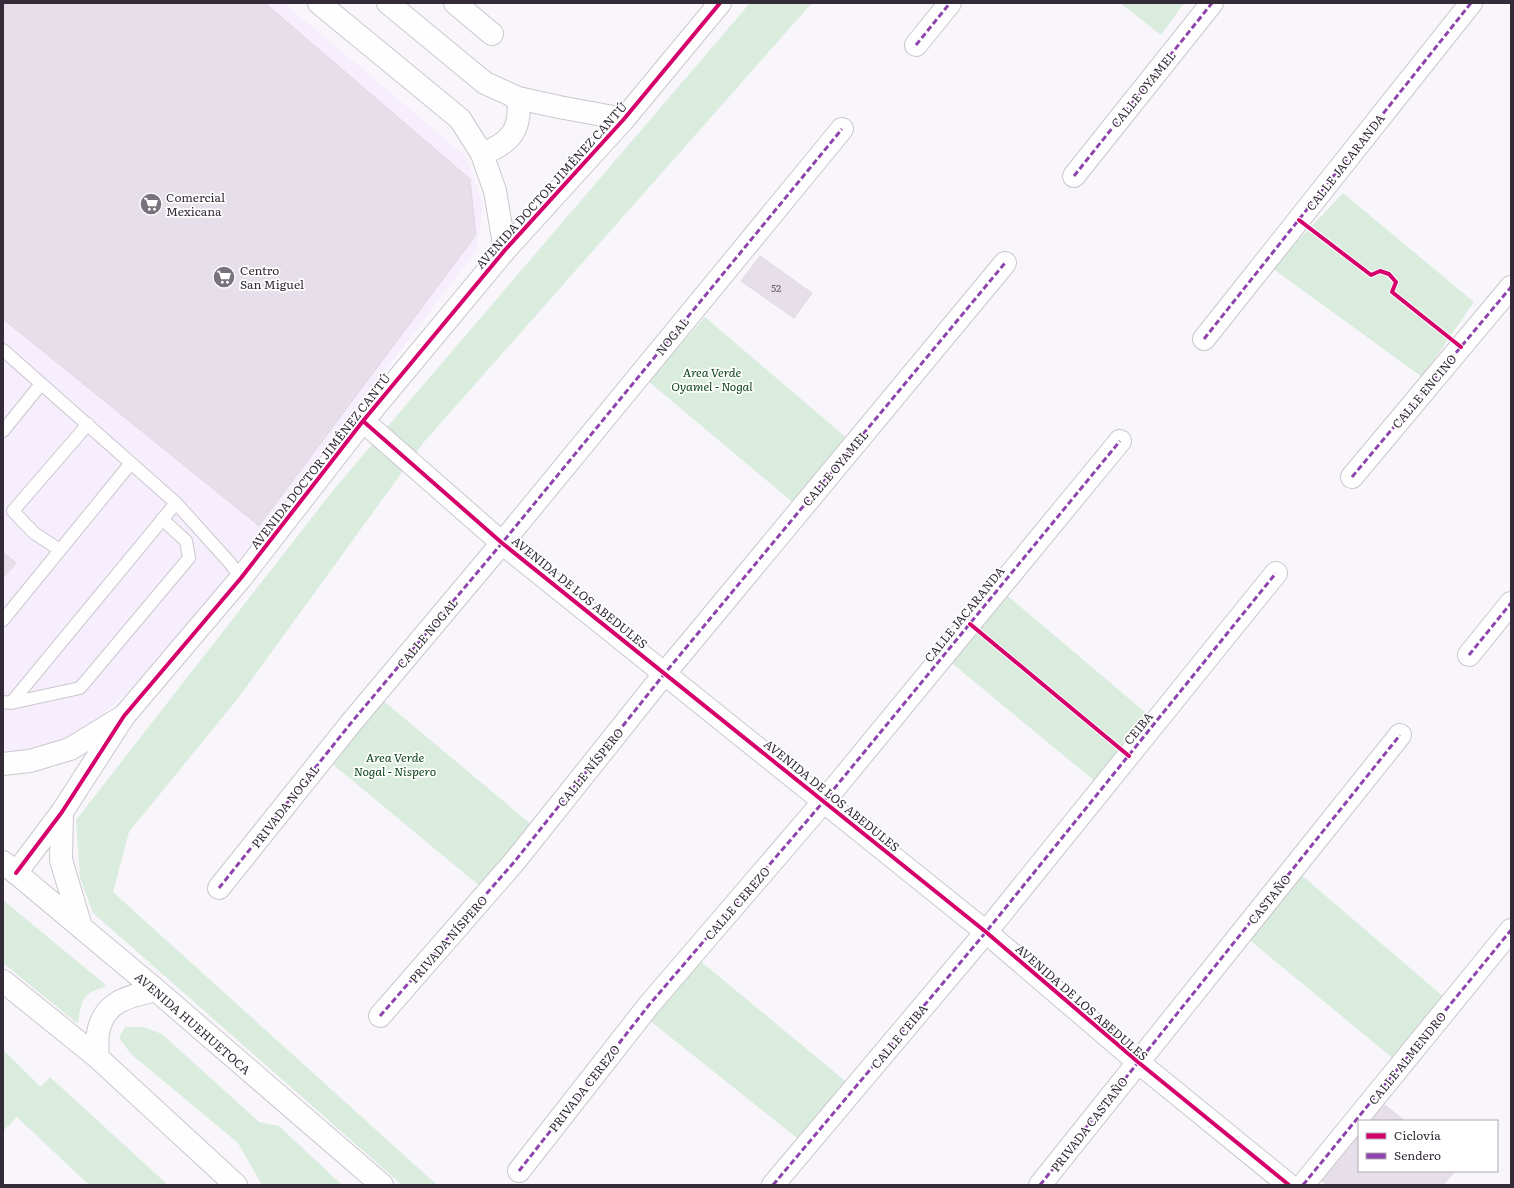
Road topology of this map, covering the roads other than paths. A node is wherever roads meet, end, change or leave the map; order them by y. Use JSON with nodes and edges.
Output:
{"nodes":[{"id":1,"x":319,"y":3,"type":"edge"},
{"id":2,"x":388,"y":3,"type":"edge"},
{"id":3,"x":455,"y":3,"type":"edge"},
{"id":4,"x":720,"y":3,"type":"edge"},
{"id":5,"x":950,"y":3,"type":"edge"},
{"id":6,"x":1212,"y":3,"type":"edge"},
{"id":7,"x":1470,"y":3,"type":"edge"},
{"id":8,"x":492,"y":34,"type":"dead end"},
{"id":9,"x":916,"y":45,"type":"dead end"},
{"id":10,"x":518,"y":98,"type":"junction"},
{"id":11,"x":624,"y":119,"type":"junction"},
{"id":12,"x":842,"y":129,"type":"dead end"},
{"id":13,"x":482,"y":154,"type":"junction"},
{"id":14,"x":1074,"y":176,"type":"dead end"},
{"id":15,"x":505,"y":250,"type":"junction"},
{"id":16,"x":1005,"y":263,"type":"dead end"},
{"id":17,"x":1511,"y":288,"type":"edge"},
{"id":18,"x":1204,"y":339,"type":"dead end"},
{"id":19,"x":3,"y":350,"type":"edge"},
{"id":20,"x":41,"y":384,"type":"junction"},
{"id":21,"x":363,"y":421,"type":"junction"},
{"id":22,"x":88,"y":424,"type":"junction"},
{"id":23,"x":3,"y":431,"type":"edge"},
{"id":24,"x":1120,"y":441,"type":"dead end"},
{"id":25,"x":131,"y":463,"type":"junction"},
{"id":26,"x":1352,"y":477,"type":"dead end"},
{"id":27,"x":176,"y":503,"type":"junction"},
{"id":28,"x":162,"y":520,"type":"junction"},
{"id":29,"x":502,"y":542,"type":"junction"},
{"id":30,"x":60,"y":550,"type":"junction"},
{"id":31,"x":1276,"y":573,"type":"dead end"},
{"id":32,"x":241,"y":578,"type":"junction"},
{"id":33,"x":1511,"y":603,"type":"edge"},
{"id":34,"x":3,"y":620,"type":"edge"},
{"id":35,"x":1469,"y":655,"type":"dead end"},
{"id":36,"x":665,"y":673,"type":"junction"},
{"id":37,"x":7,"y":702,"type":"edge"},
{"id":38,"x":124,"y":716,"type":"junction"},
{"id":39,"x":351,"y":723,"type":"joint"},
{"id":40,"x":1400,"y":735,"type":"dead end"},
{"id":41,"x":3,"y":764,"type":"edge"},
{"id":42,"x":824,"y":801,"type":"junction"},
{"id":43,"x":62,"y":812,"type":"junction"},
{"id":44,"x":515,"y":861,"type":"joint"},
{"id":45,"x":10,"y":868,"type":"edge"},
{"id":46,"x":219,"y":888,"type":"dead end"},
{"id":47,"x":81,"y":928,"type":"junction"},
{"id":48,"x":1511,"y":930,"type":"edge"},
{"id":49,"x":986,"y":932,"type":"junction"},
{"id":50,"x":3,"y":981,"type":"edge"},
{"id":51,"x":156,"y":990,"type":"junction"},
{"id":52,"x":649,"y":1005,"type":"joint"},
{"id":53,"x":380,"y":1016,"type":"dead end"},
{"id":54,"x":97,"y":1057,"type":"junction"},
{"id":55,"x":1138,"y":1062,"type":"junction"},
{"id":56,"x":518,"y":1171,"type":"dead end"},
{"id":57,"x":236,"y":1185,"type":"edge"},
{"id":58,"x":382,"y":1185,"type":"edge"},
{"id":59,"x":772,"y":1185,"type":"edge"},
{"id":60,"x":1040,"y":1185,"type":"edge"},
{"id":61,"x":1289,"y":1185,"type":"edge"},
{"id":62,"x":1303,"y":1185,"type":"edge"}],
"edges":[{"from":1,"to":13,"type":"street"},
{"from":2,"to":10,"type":"street"},
{"from":3,"to":8,"type":"street"},
{"from":4,"to":11,"type":"street","name":"AVENIDA DOCTOR JIMÉNEZ CANTÚ"},
{"from":5,"to":9,"type":"street"},
{"from":6,"to":14,"type":"street","name":"CALLE OYAMEL"},
{"from":7,"to":18,"type":"street","name":"CALLE JACARANDA"},
{"from":10,"to":11,"type":"street"},
{"from":10,"to":13,"type":"street"},
{"from":11,"to":15,"type":"street","name":"AVENIDA DOCTOR JIMÉNEZ CANTÚ"},
{"from":12,"to":29,"type":"street","name":"NOGAL"},
{"from":13,"to":15,"type":"street"},
{"from":15,"to":21,"type":"street","name":"AVENIDA DOCTOR JIMÉNEZ CANTÚ"},
{"from":16,"to":36,"type":"street","name":"CALLE OYAMEL"},
{"from":17,"to":26,"type":"street","name":"CALLE ENCINO"},
{"from":19,"to":20,"type":"lane"},
{"from":20,"to":22,"type":"lane"},
{"from":20,"to":23,"type":"lane"},
{"from":21,"to":29,"type":"street","name":"AVENIDA DE LOS ABEDULES"},
{"from":21,"to":32,"type":"street","name":"AVENIDA DOCTOR JIMÉNEZ CANTÚ"},
{"from":22,"to":25,"type":"lane"},
{"from":22,"to":30,"type":"lane"},
{"from":24,"to":42,"type":"street","name":"CALLE JACARANDA"},
{"from":25,"to":27,"type":"lane"},
{"from":25,"to":30,"type":"lane"},
{"from":27,"to":28,"type":"lane"},
{"from":27,"to":32,"type":"lane"},
{"from":28,"to":37,"type":"lane"},
{"from":28,"to":37,"type":"lane"},
{"from":29,"to":36,"type":"street","name":"AVENIDA DE LOS ABEDULES"},
{"from":29,"to":39,"type":"street","name":"CALLE NOGAL"},
{"from":30,"to":34,"type":"lane"},
{"from":31,"to":49,"type":"street","name":"CEIBA"},
{"from":32,"to":38,"type":"street","name":"AVENIDA DOCTOR JIMÉNEZ CANTÚ"},
{"from":33,"to":35,"type":"street"},
{"from":36,"to":42,"type":"street","name":"AVENIDA DE LOS ABEDULES"},
{"from":36,"to":44,"type":"street","name":"CALLE NÍSPERO"},
{"from":38,"to":41,"type":"street"},
{"from":38,"to":43,"type":"street","name":"AVENIDA DOCTOR JIMÉNEZ CANTÚ"},
{"from":39,"to":46,"type":"street","name":"PRIVADA NOGAL"},
{"from":40,"to":55,"type":"street","name":"CASTAÑO"},
{"from":42,"to":49,"type":"street","name":"AVENIDA DE LOS ABEDULES"},
{"from":42,"to":52,"type":"street","name":"CALLE CEREZO"},
{"from":43,"to":45,"type":"street","name":"AVENIDA DOCTOR JIMÉNEZ CANTÚ"},
{"from":43,"to":47,"type":"street"},
{"from":44,"to":53,"type":"street","name":"PRIVADA NÍSPERO"},
{"from":45,"to":47,"type":"street","name":"AVENIDA HUEHUETOCA"},
{"from":47,"to":51,"type":"street","name":"AVENIDA HUEHUETOCA"},
{"from":48,"to":62,"type":"street","name":"CALLE ALMENDRO"},
{"from":49,"to":55,"type":"street","name":"AVENIDA DE LOS ABEDULES"},
{"from":49,"to":59,"type":"street","name":"CALLE CEIBA"},
{"from":50,"to":54,"type":"street"},
{"from":51,"to":54,"type":"street"},
{"from":51,"to":58,"type":"street","name":"AVENIDA HUEHUETOCA"},
{"from":52,"to":56,"type":"street","name":"PRIVADA CEREZO"},
{"from":54,"to":57,"type":"street"},
{"from":55,"to":60,"type":"street","name":"PRIVADA CASTAÑO"},
{"from":55,"to":61,"type":"street","name":"AVENIDA DE LOS ABEDULES"}]}
